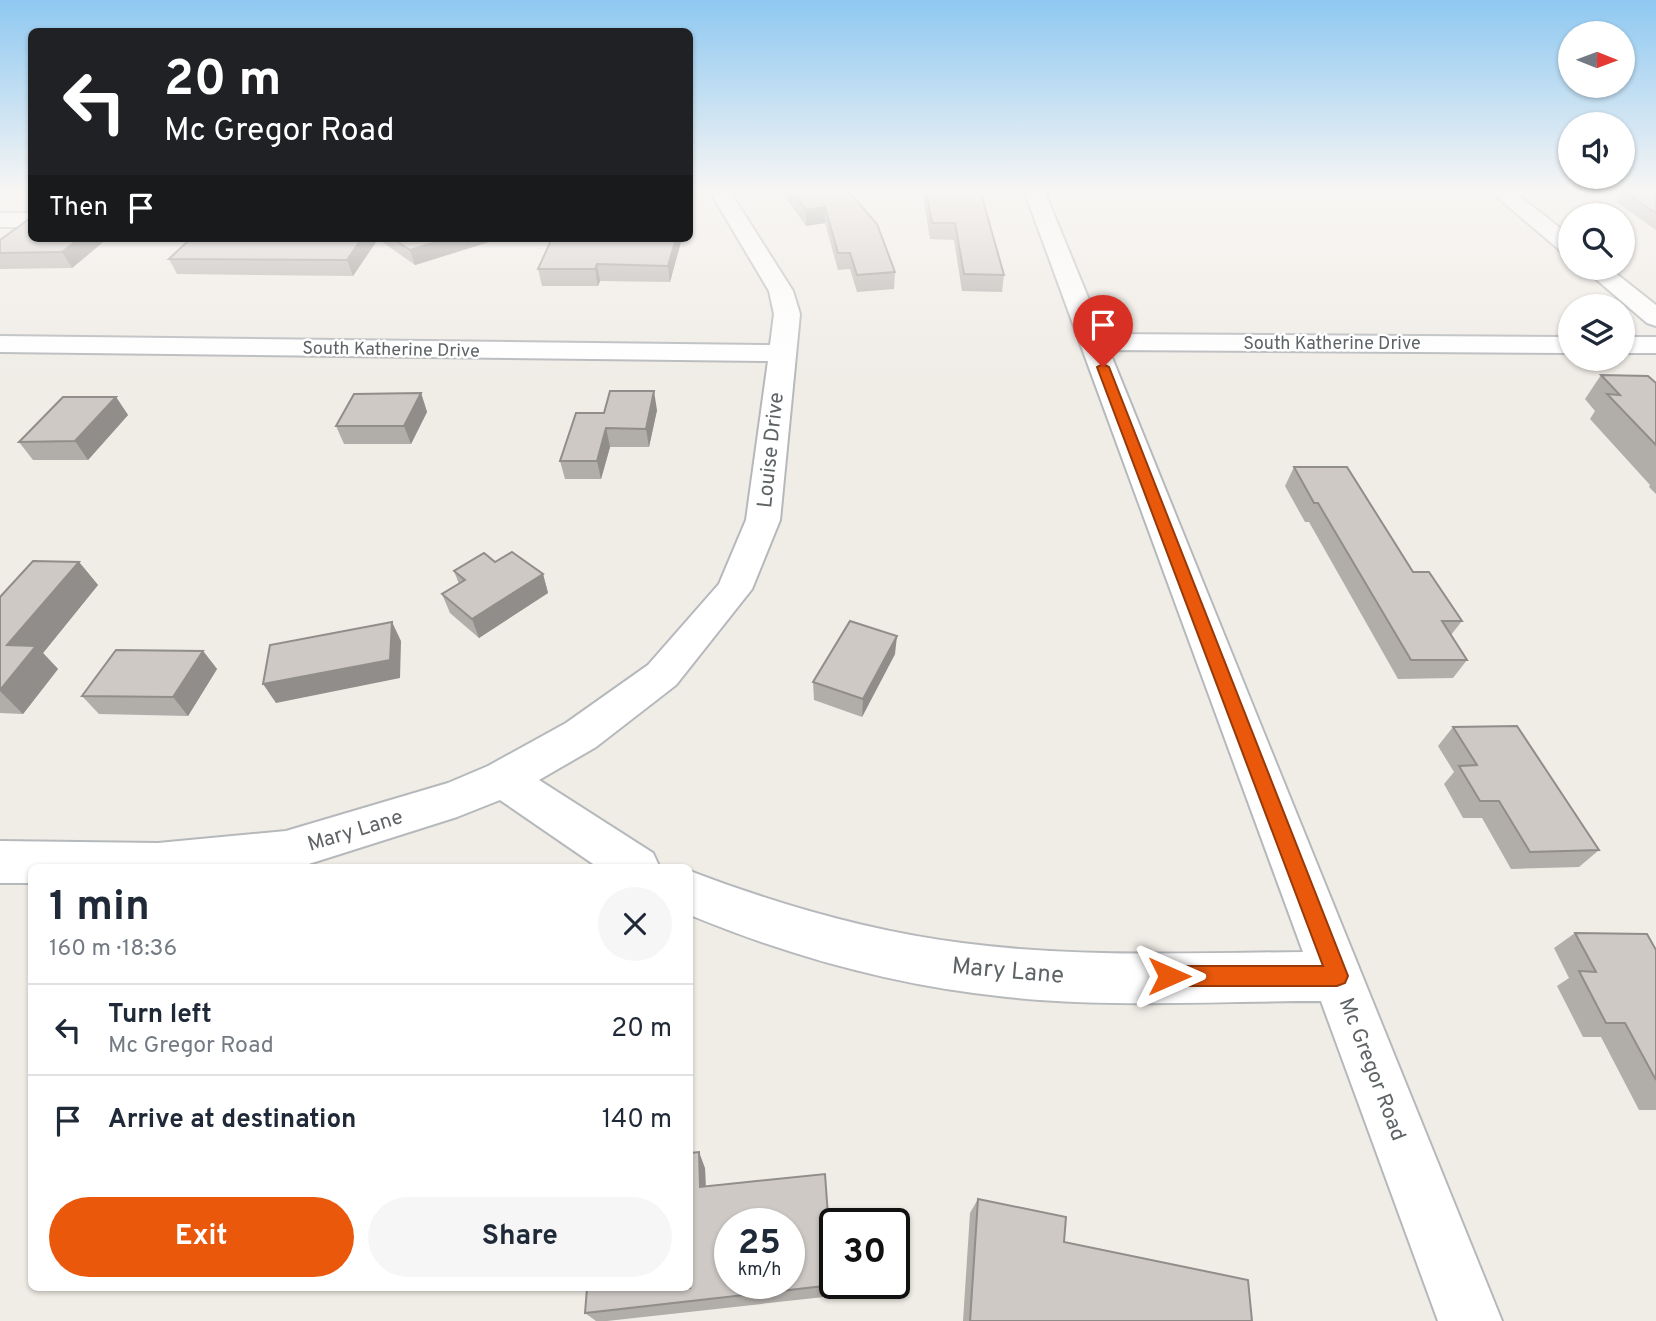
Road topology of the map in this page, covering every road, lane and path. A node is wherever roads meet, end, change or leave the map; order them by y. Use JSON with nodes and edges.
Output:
{"nodes":[{"id":1,"x":757,"y":252,"type":"edge"},
{"id":2,"x":1058,"y":252,"type":"edge"},
{"id":3,"x":1610,"y":280,"type":"edge"},
{"id":4,"x":1656,"y":317,"type":"edge"},
{"id":5,"x":1093,"y":342,"type":"junction"},
{"id":6,"x":0,"y":344,"type":"edge"},
{"id":7,"x":1558,"y":345,"type":"edge"},
{"id":8,"x":1635,"y":345,"type":"edge"},
{"id":9,"x":1656,"y":345,"type":"edge"},
{"id":10,"x":781,"y":353,"type":"junction"},
{"id":11,"x":503,"y":779,"type":"junction"},
{"id":12,"x":0,"y":862,"type":"edge"},
{"id":13,"x":631,"y":864,"type":"edge"},
{"id":14,"x":693,"y":894,"type":"edge"},
{"id":15,"x":1337,"y":976,"type":"junction"},
{"id":16,"x":1470,"y":1321,"type":"edge"}],
"edges":[{"from":1,"to":10,"type":"street","name":"Louise Drive"},
{"from":2,"to":5,"type":"street","name":"Mc Gregor Road"},
{"from":3,"to":4,"type":"street"},
{"from":5,"to":7,"type":"street","name":"South Katherine Drive"},
{"from":5,"to":15,"type":"street","name":"Mc Gregor Road"},
{"from":6,"to":10,"type":"street","name":"South Katherine Drive"},
{"from":8,"to":9,"type":"street"},
{"from":10,"to":11,"type":"street","name":"Louise Drive"},
{"from":11,"to":12,"type":"street","name":"Mary Lane"},
{"from":11,"to":13,"type":"street"},
{"from":14,"to":15,"type":"street","name":"Mary Lane"},
{"from":15,"to":16,"type":"street","name":"Mc Gregor Road"}]}
